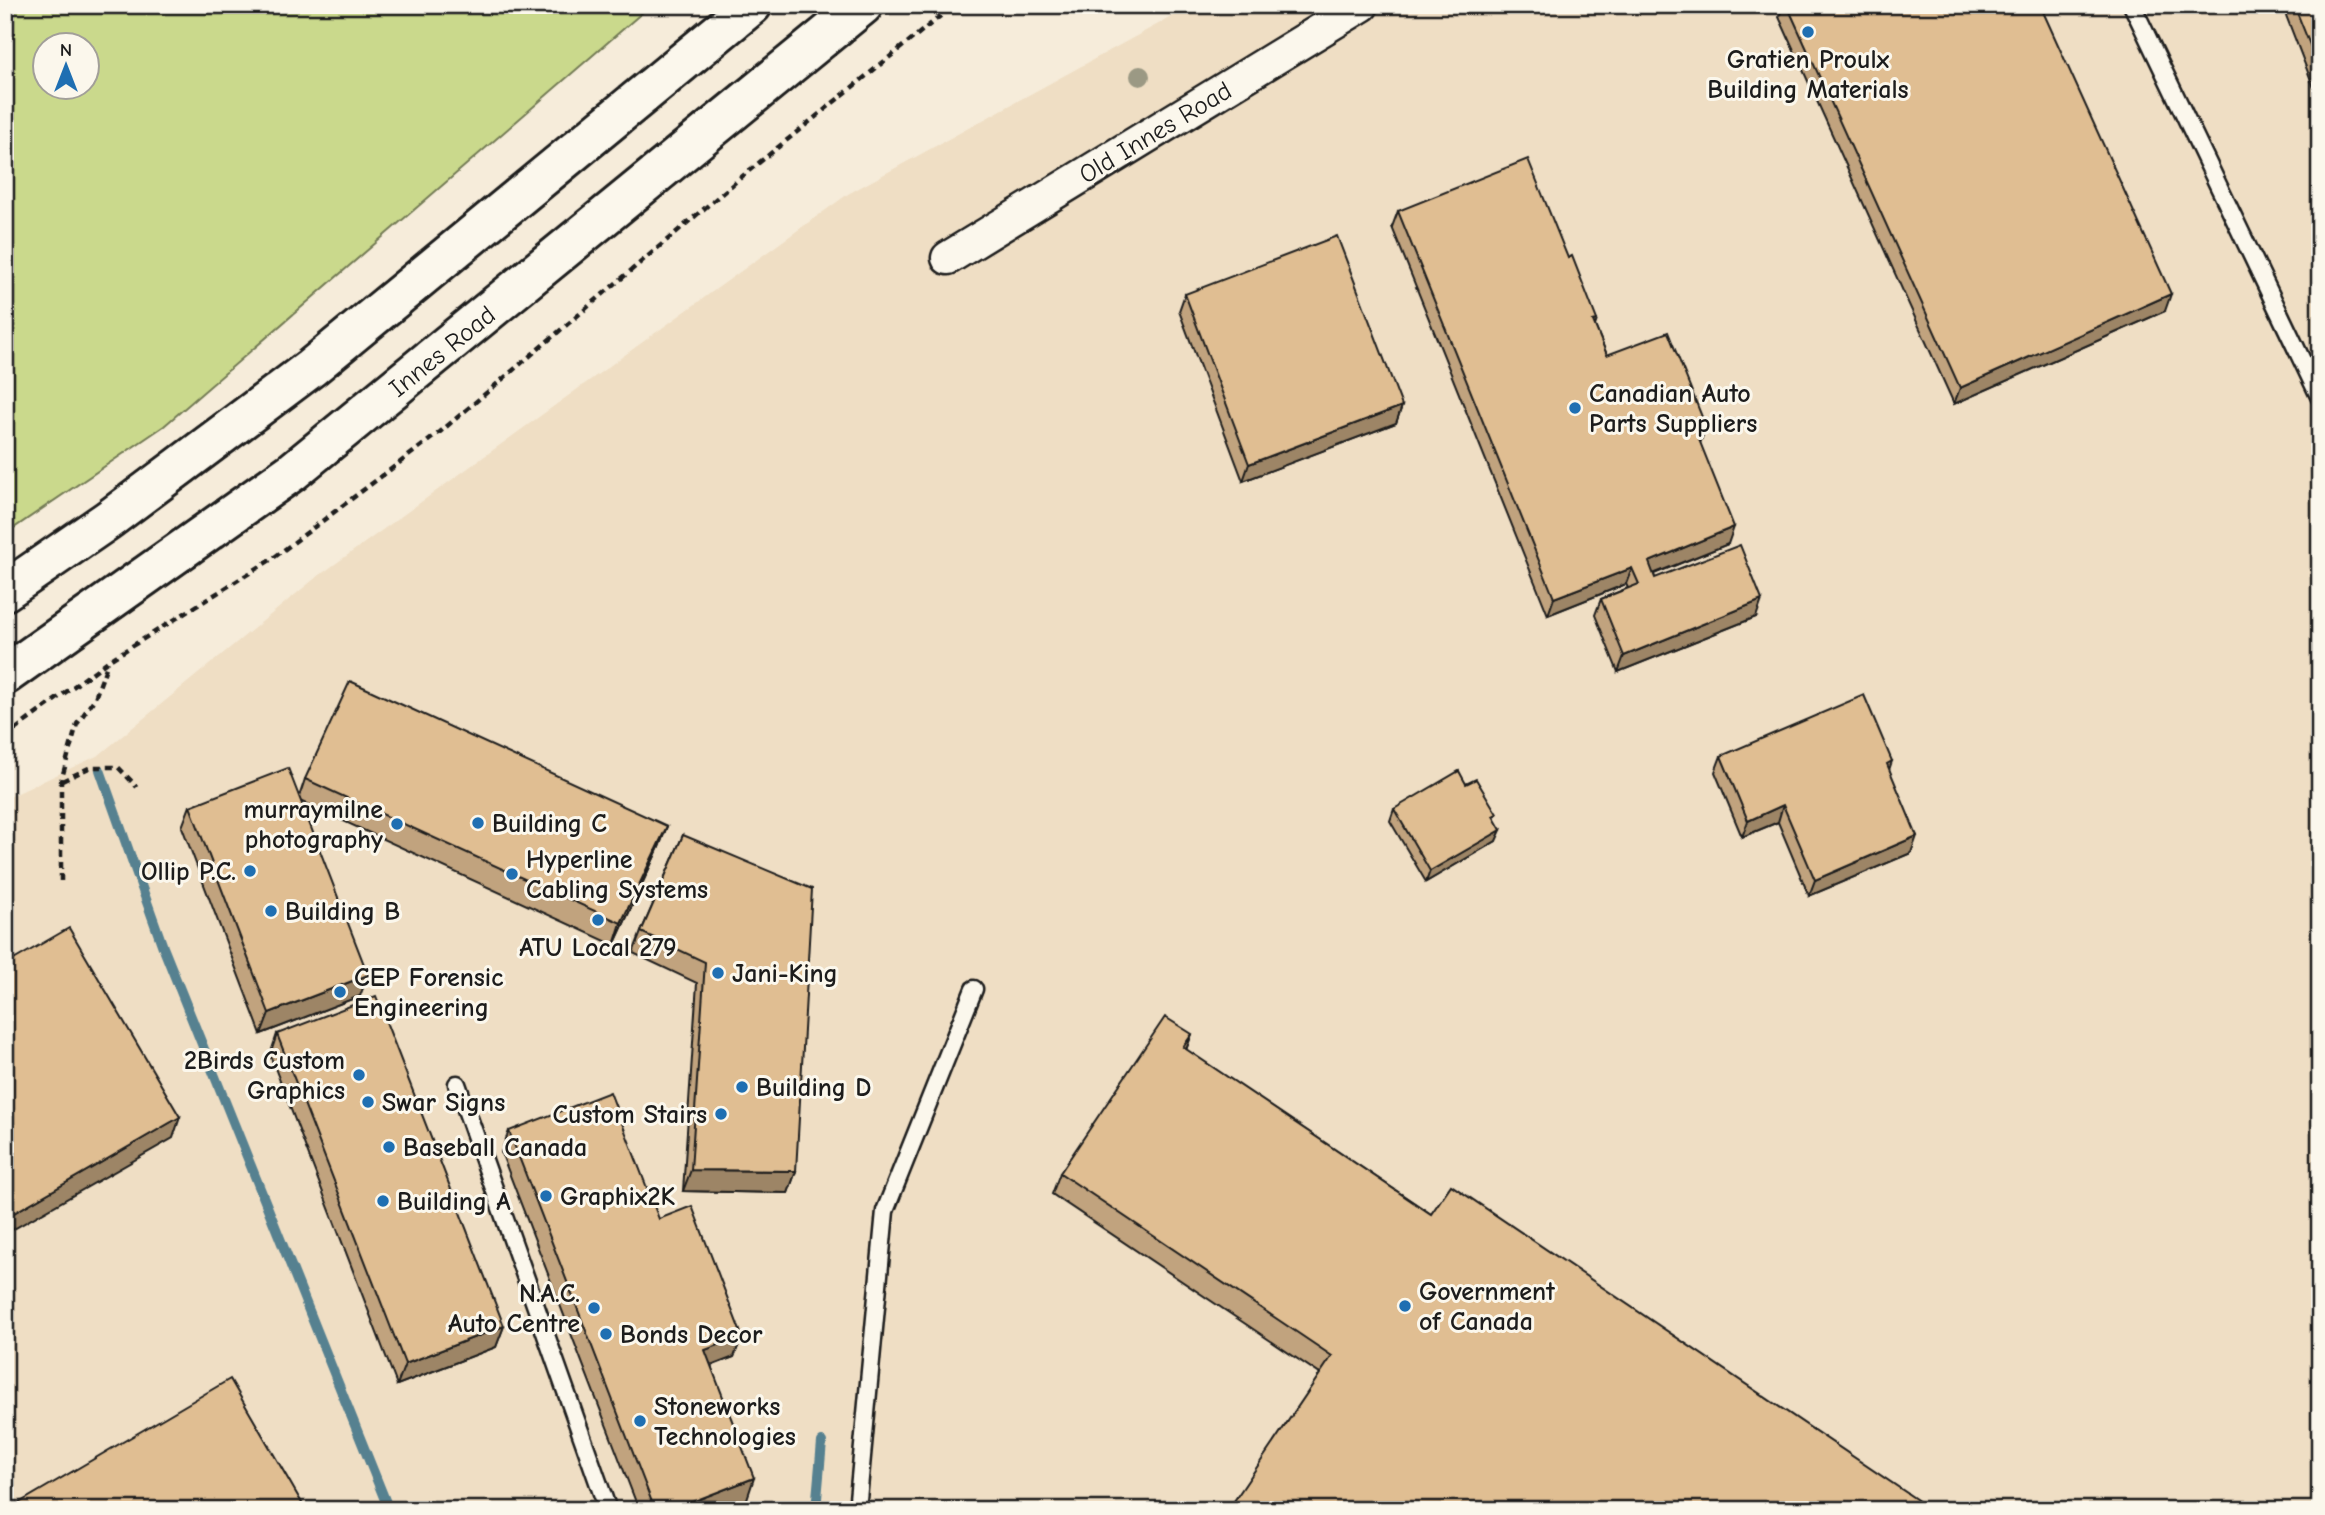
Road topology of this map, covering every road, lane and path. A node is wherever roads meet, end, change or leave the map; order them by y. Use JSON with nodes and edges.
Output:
{"nodes":[{"id":1,"x":752,"y":5,"type":"edge"},
{"id":2,"x":863,"y":5,"type":"edge"},
{"id":3,"x":954,"y":5,"type":"edge"},
{"id":4,"x":1362,"y":5,"type":"edge"},
{"id":5,"x":2132,"y":5,"type":"edge"},
{"id":6,"x":948,"y":258,"type":"dead end"},
{"id":7,"x":2320,"y":398,"type":"edge"},
{"id":8,"x":5,"y":591,"type":"edge"},
{"id":9,"x":108,"y":661,"type":"junction"},
{"id":10,"x":5,"y":675,"type":"edge"},
{"id":11,"x":5,"y":737,"type":"edge"},
{"id":12,"x":61,"y":781,"type":"junction"},
{"id":13,"x":137,"y":786,"type":"dead end"},
{"id":14,"x":61,"y":881,"type":"dead end"},
{"id":15,"x":974,"y":989,"type":"dead end"},
{"id":16,"x":457,"y":1084,"type":"dead end"},
{"id":17,"x":608,"y":1510,"type":"edge"},
{"id":18,"x":857,"y":1510,"type":"edge"}],
"edges":[{"from":1,"to":8,"type":"main road"},
{"from":2,"to":10,"type":"main road","name":"Innes Road"},
{"from":3,"to":9,"type":"path"},
{"from":4,"to":6,"type":"street","name":"Old Innes Road"},
{"from":5,"to":7,"type":"lane"},
{"from":9,"to":11,"type":"path"},
{"from":9,"to":12,"type":"path"},
{"from":12,"to":13,"type":"path"},
{"from":12,"to":14,"type":"path"},
{"from":15,"to":18,"type":"lane"},
{"from":16,"to":17,"type":"lane"}]}
